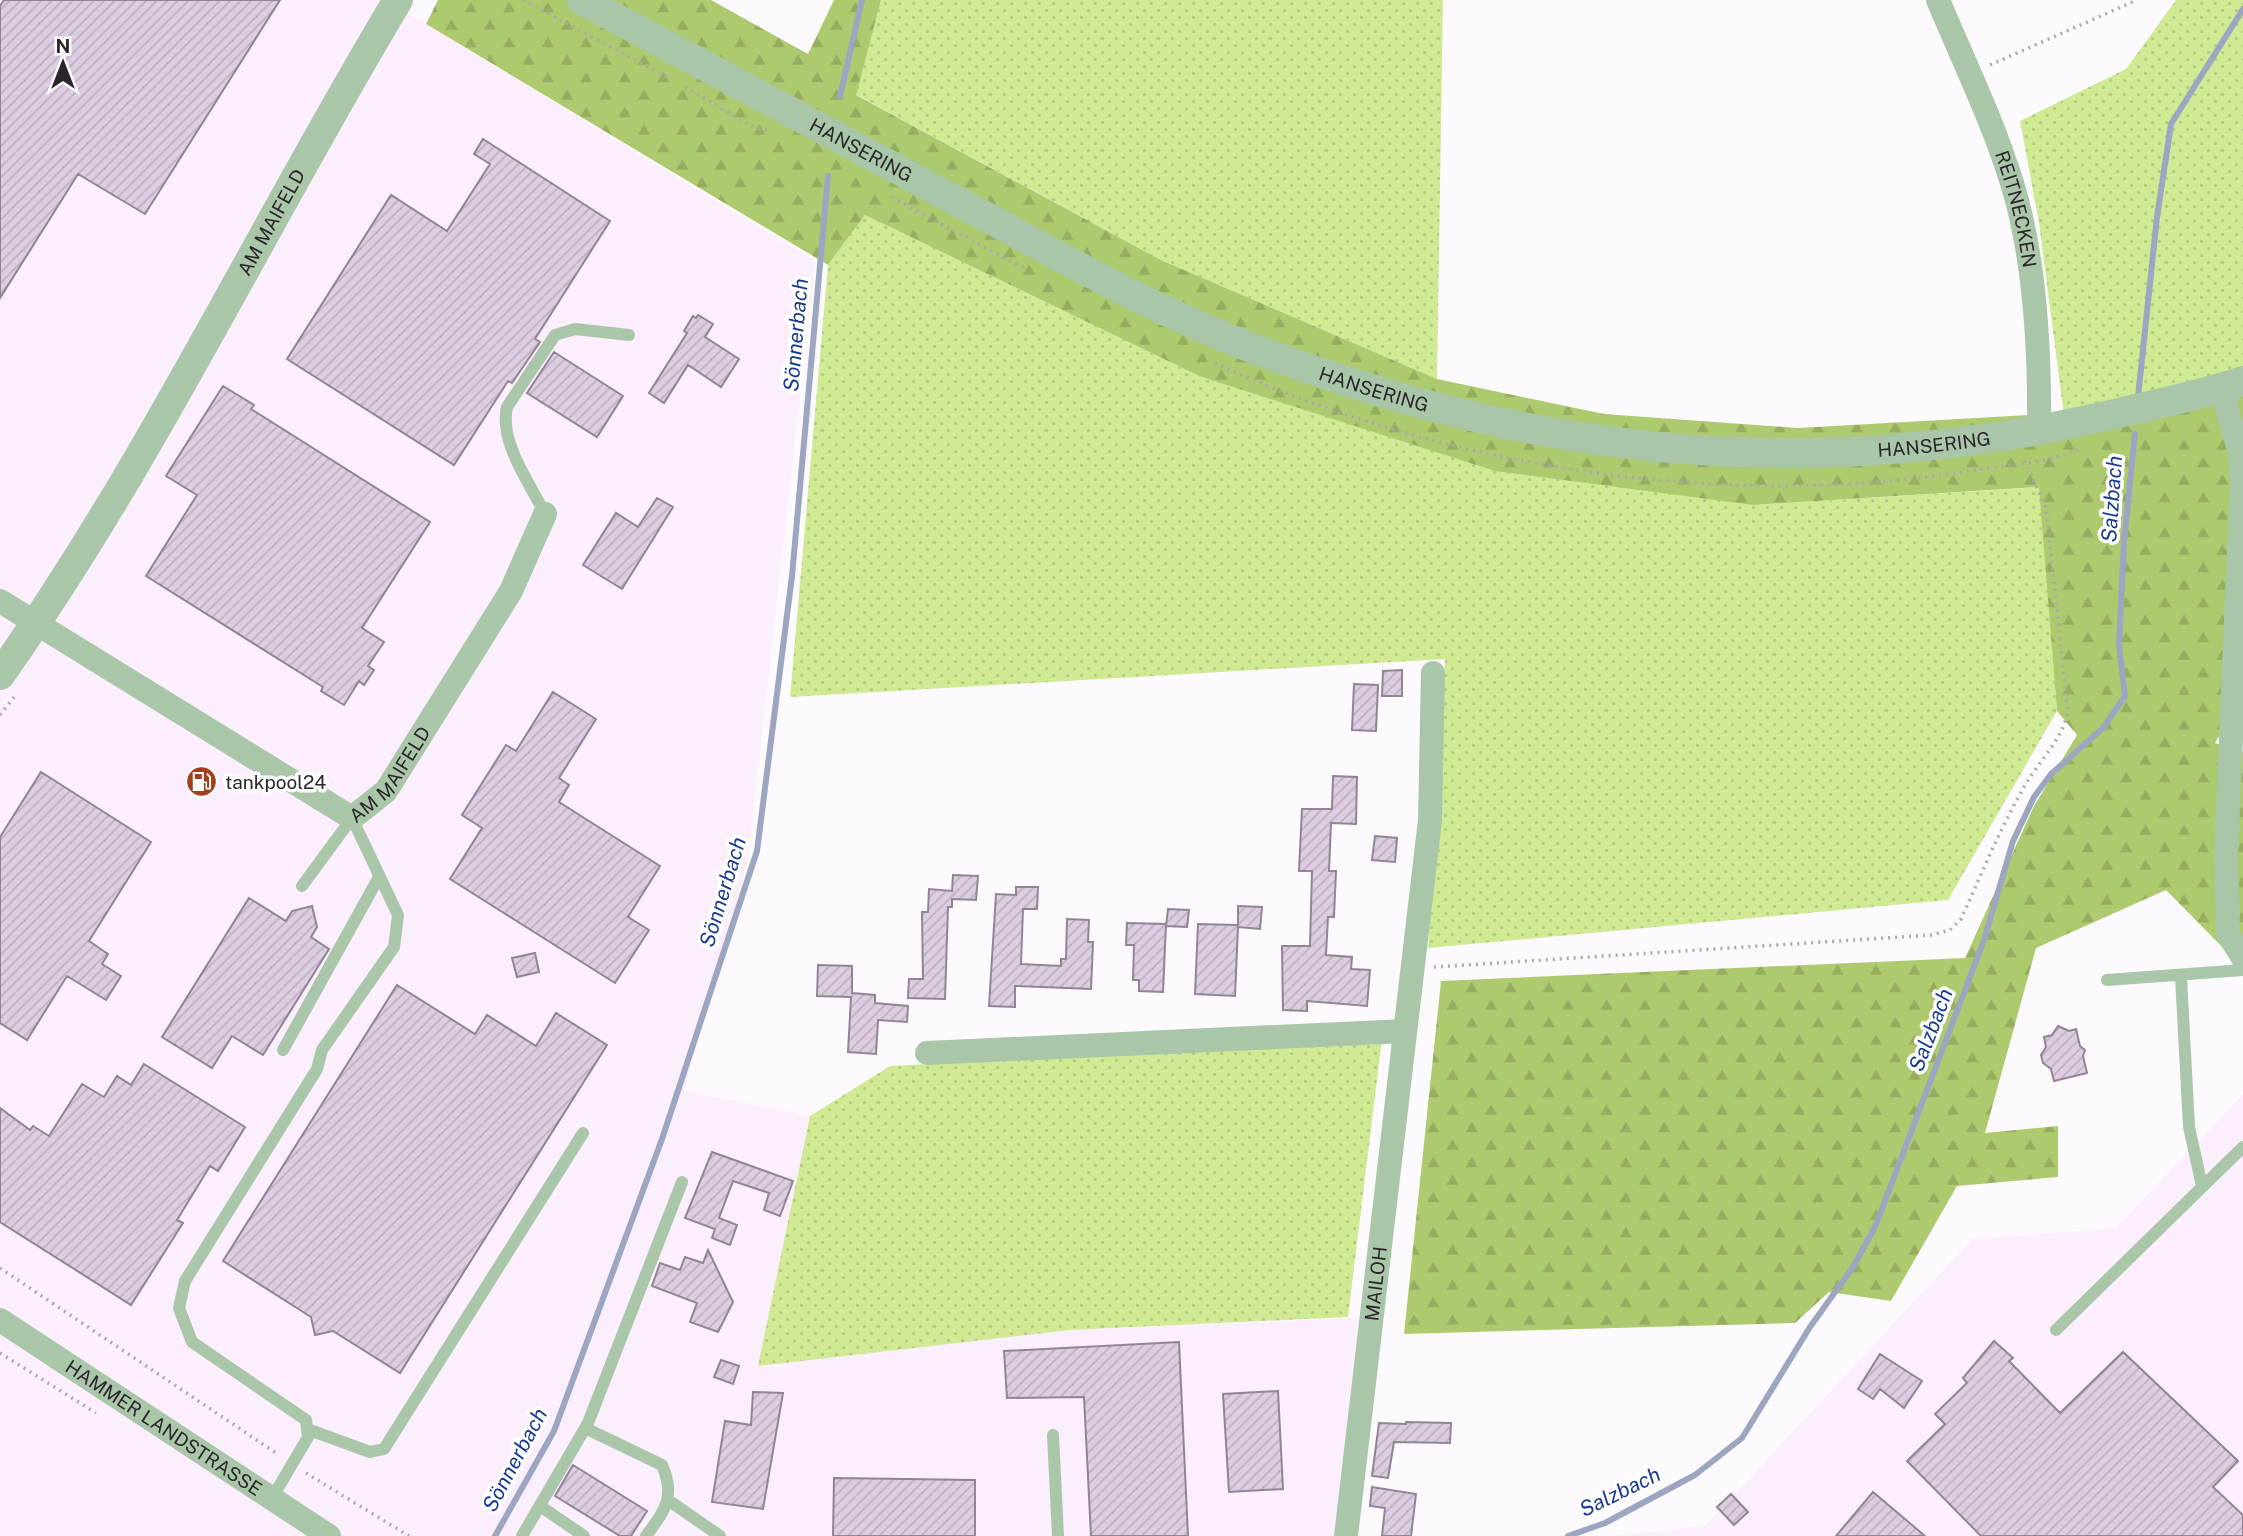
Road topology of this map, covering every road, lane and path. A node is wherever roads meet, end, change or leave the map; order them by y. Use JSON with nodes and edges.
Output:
{"nodes":[{"id":1,"x":398,"y":0,"type":"edge"},
{"id":2,"x":582,"y":0,"type":"edge"},
{"id":3,"x":1938,"y":0,"type":"edge"},
{"id":4,"x":2137,"y":0,"type":"edge"},
{"id":5,"x":1969,"y":75,"type":"junction"},
{"id":6,"x":629,"y":335,"type":"dead end"},
{"id":7,"x":2232,"y":385,"type":"edge"},
{"id":8,"x":2039,"y":433,"type":"junction"},
{"id":9,"x":2025,"y":462,"type":"dead end"},
{"id":10,"x":545,"y":514,"type":"joint"},
{"id":11,"x":0,"y":601,"type":"edge"},
{"id":12,"x":36,"y":624,"type":"junction"},
{"id":13,"x":1433,"y":673,"type":"dead end"},
{"id":14,"x":0,"y":675,"type":"edge"},
{"id":15,"x":2236,"y":748,"type":"edge"},
{"id":16,"x":352,"y":818,"type":"junction"},
{"id":17,"x":379,"y":877,"type":"junction"},
{"id":18,"x":302,"y":886,"type":"dead end"},
{"id":19,"x":2243,"y":958,"type":"edge"},
{"id":20,"x":1414,"y":966,"type":"junction"},
{"id":21,"x":2243,"y":970,"type":"edge"},
{"id":22,"x":2181,"y":977,"type":"junction"},
{"id":23,"x":2107,"y":980,"type":"dead end"},
{"id":24,"x":1405,"y":1031,"type":"junction"},
{"id":25,"x":284,"y":1050,"type":"dead end"},
{"id":26,"x":927,"y":1053,"type":"dead end"},
{"id":27,"x":583,"y":1133,"type":"dead end"},
{"id":28,"x":2243,"y":1147,"type":"edge"},
{"id":29,"x":682,"y":1182,"type":"dead end"},
{"id":30,"x":2202,"y":1186,"type":"junction"},
{"id":31,"x":0,"y":1268,"type":"edge"},
{"id":32,"x":0,"y":1320,"type":"edge"},
{"id":33,"x":2056,"y":1330,"type":"dead end"},
{"id":34,"x":585,"y":1428,"type":"junction"},
{"id":35,"x":307,"y":1429,"type":"junction"},
{"id":36,"x":1053,"y":1435,"type":"dead end"},
{"id":37,"x":293,"y":1465,"type":"junction"},
{"id":38,"x":271,"y":1500,"type":"junction"},
{"id":39,"x":668,"y":1500,"type":"junction"},
{"id":40,"x":540,"y":1506,"type":"junction"},
{"id":41,"x":329,"y":1536,"type":"edge"},
{"id":42,"x":409,"y":1536,"type":"edge"},
{"id":43,"x":522,"y":1536,"type":"edge"},
{"id":44,"x":584,"y":1536,"type":"edge"},
{"id":45,"x":646,"y":1536,"type":"edge"},
{"id":46,"x":720,"y":1536,"type":"edge"},
{"id":47,"x":1058,"y":1536,"type":"edge"},
{"id":48,"x":1346,"y":1536,"type":"edge"}],
"edges":[{"from":1,"to":12,"type":"street","name":"AM MAIFELD"},
{"from":2,"to":8,"type":"street","name":"HANSERING"},
{"from":3,"to":5,"type":"street","name":"REITNECKEN"},
{"from":4,"to":5,"type":"path"},
{"from":5,"to":8,"type":"street","name":"REITNECKEN"},
{"from":6,"to":10,"type":"lane"},
{"from":7,"to":8,"type":"street","name":"HANSERING"},
{"from":7,"to":15,"type":"street"},
{"from":9,"to":20,"type":"path"},
{"from":10,"to":16,"type":"street","name":"AM MAIFELD"},
{"from":11,"to":12,"type":"street","name":"AM MAIFELD"},
{"from":12,"to":14,"type":"street","name":"AM MAIFELD"},
{"from":12,"to":16,"type":"street","name":"AM MAIFELD"},
{"from":13,"to":20,"type":"street","name":"MAILOH"},
{"from":15,"to":19,"type":"street"},
{"from":16,"to":17,"type":"lane"},
{"from":16,"to":18,"type":"lane"},
{"from":17,"to":25,"type":"lane"},
{"from":17,"to":35,"type":"lane"},
{"from":20,"to":24,"type":"street","name":"MAILOH"},
{"from":21,"to":22,"type":"lane"},
{"from":22,"to":23,"type":"lane"},
{"from":22,"to":30,"type":"lane"},
{"from":24,"to":26,"type":"street"},
{"from":24,"to":48,"type":"street","name":"MAILOH"},
{"from":27,"to":35,"type":"lane"},
{"from":28,"to":30,"type":"lane"},
{"from":29,"to":34,"type":"lane"},
{"from":30,"to":33,"type":"lane"},
{"from":31,"to":37,"type":"path"},
{"from":32,"to":38,"type":"street","name":"HAMMER LANDSTRASSE"},
{"from":34,"to":39,"type":"lane"},
{"from":34,"to":40,"type":"lane"},
{"from":35,"to":37,"type":"lane"},
{"from":36,"to":47,"type":"lane"},
{"from":37,"to":38,"type":"lane"},
{"from":37,"to":42,"type":"path"},
{"from":38,"to":41,"type":"street","name":"HAMMER LANDSTRASSE"},
{"from":39,"to":45,"type":"lane"},
{"from":39,"to":46,"type":"lane"},
{"from":40,"to":43,"type":"lane"},
{"from":40,"to":44,"type":"lane"}]}
